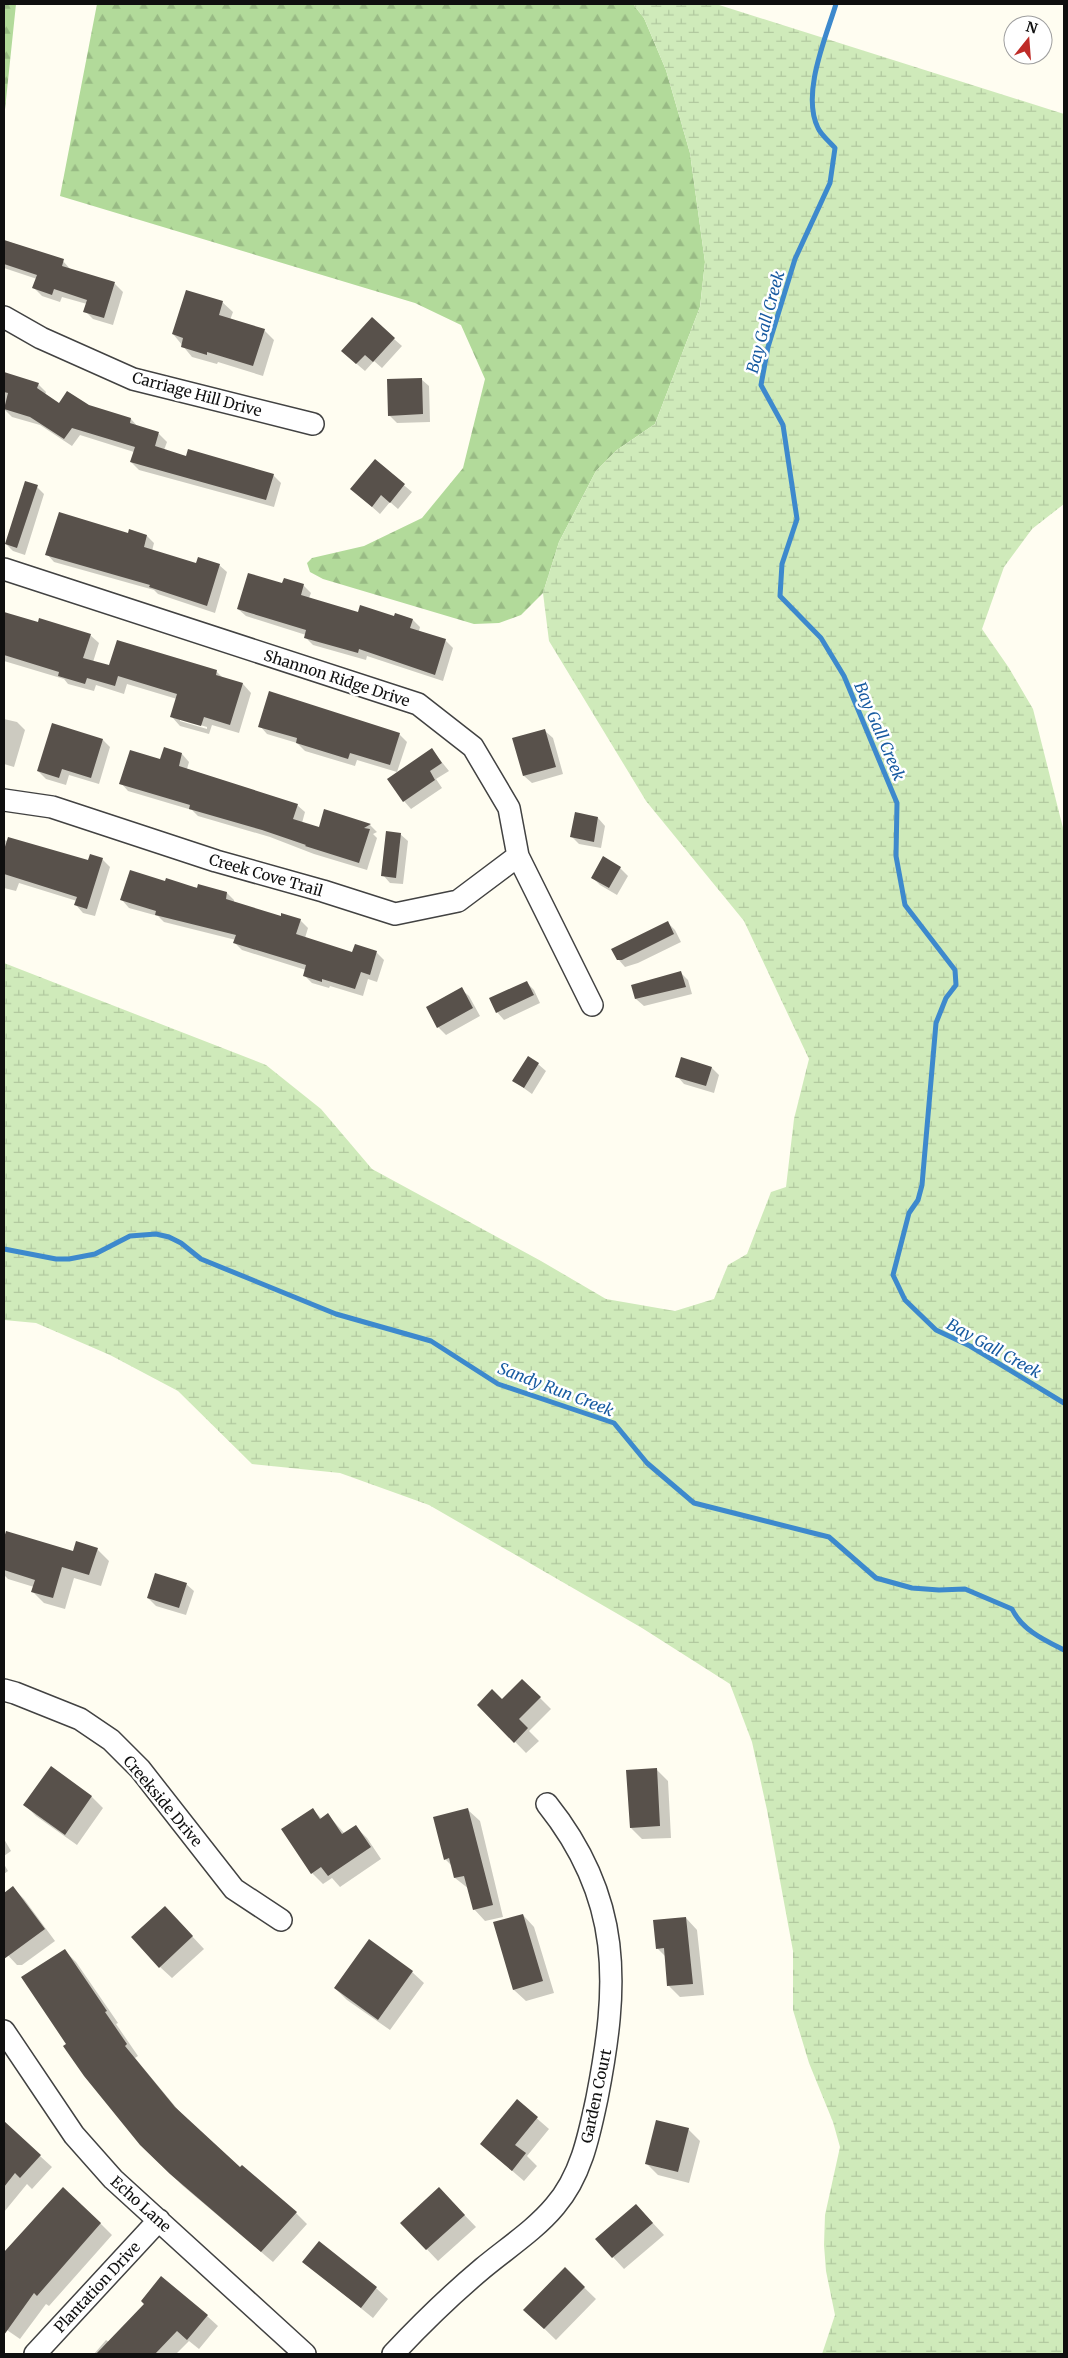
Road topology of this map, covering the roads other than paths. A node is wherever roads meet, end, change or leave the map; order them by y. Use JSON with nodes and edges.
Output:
{"nodes":[{"id":1,"x":4,"y":317,"type":"edge"},
{"id":2,"x":312,"y":424,"type":"dead end"},
{"id":3,"x":4,"y":570,"type":"edge"},
{"id":4,"x":4,"y":800,"type":"edge"},
{"id":5,"x":518,"y":856,"type":"junction"},
{"id":6,"x":592,"y":1005,"type":"dead end"},
{"id":7,"x":4,"y":1690,"type":"edge"},
{"id":8,"x":547,"y":1804,"type":"dead end"},
{"id":9,"x":281,"y":1920,"type":"dead end"},
{"id":10,"x":7,"y":2045,"type":"edge"},
{"id":11,"x":159,"y":2220,"type":"junction"},
{"id":12,"x":35,"y":2354,"type":"edge"},
{"id":13,"x":305,"y":2354,"type":"edge"},
{"id":14,"x":393,"y":2354,"type":"edge"}],
"edges":[{"from":1,"to":2,"type":"street","name":"Carriage Hill Drive"},
{"from":3,"to":5,"type":"street","name":"Shannon Ridge Drive"},
{"from":4,"to":5,"type":"street","name":"Creek Cove Trail"},
{"from":5,"to":6,"type":"street","name":"Shannon Ridge Drive"},
{"from":7,"to":9,"type":"street","name":"Creekside Drive"},
{"from":8,"to":14,"type":"street","name":"Garden Court"},
{"from":10,"to":11,"type":"street","name":"Echo Lane"},
{"from":11,"to":12,"type":"street","name":"Plantation Drive"},
{"from":11,"to":13,"type":"street","name":"Echo Lane"}]}
